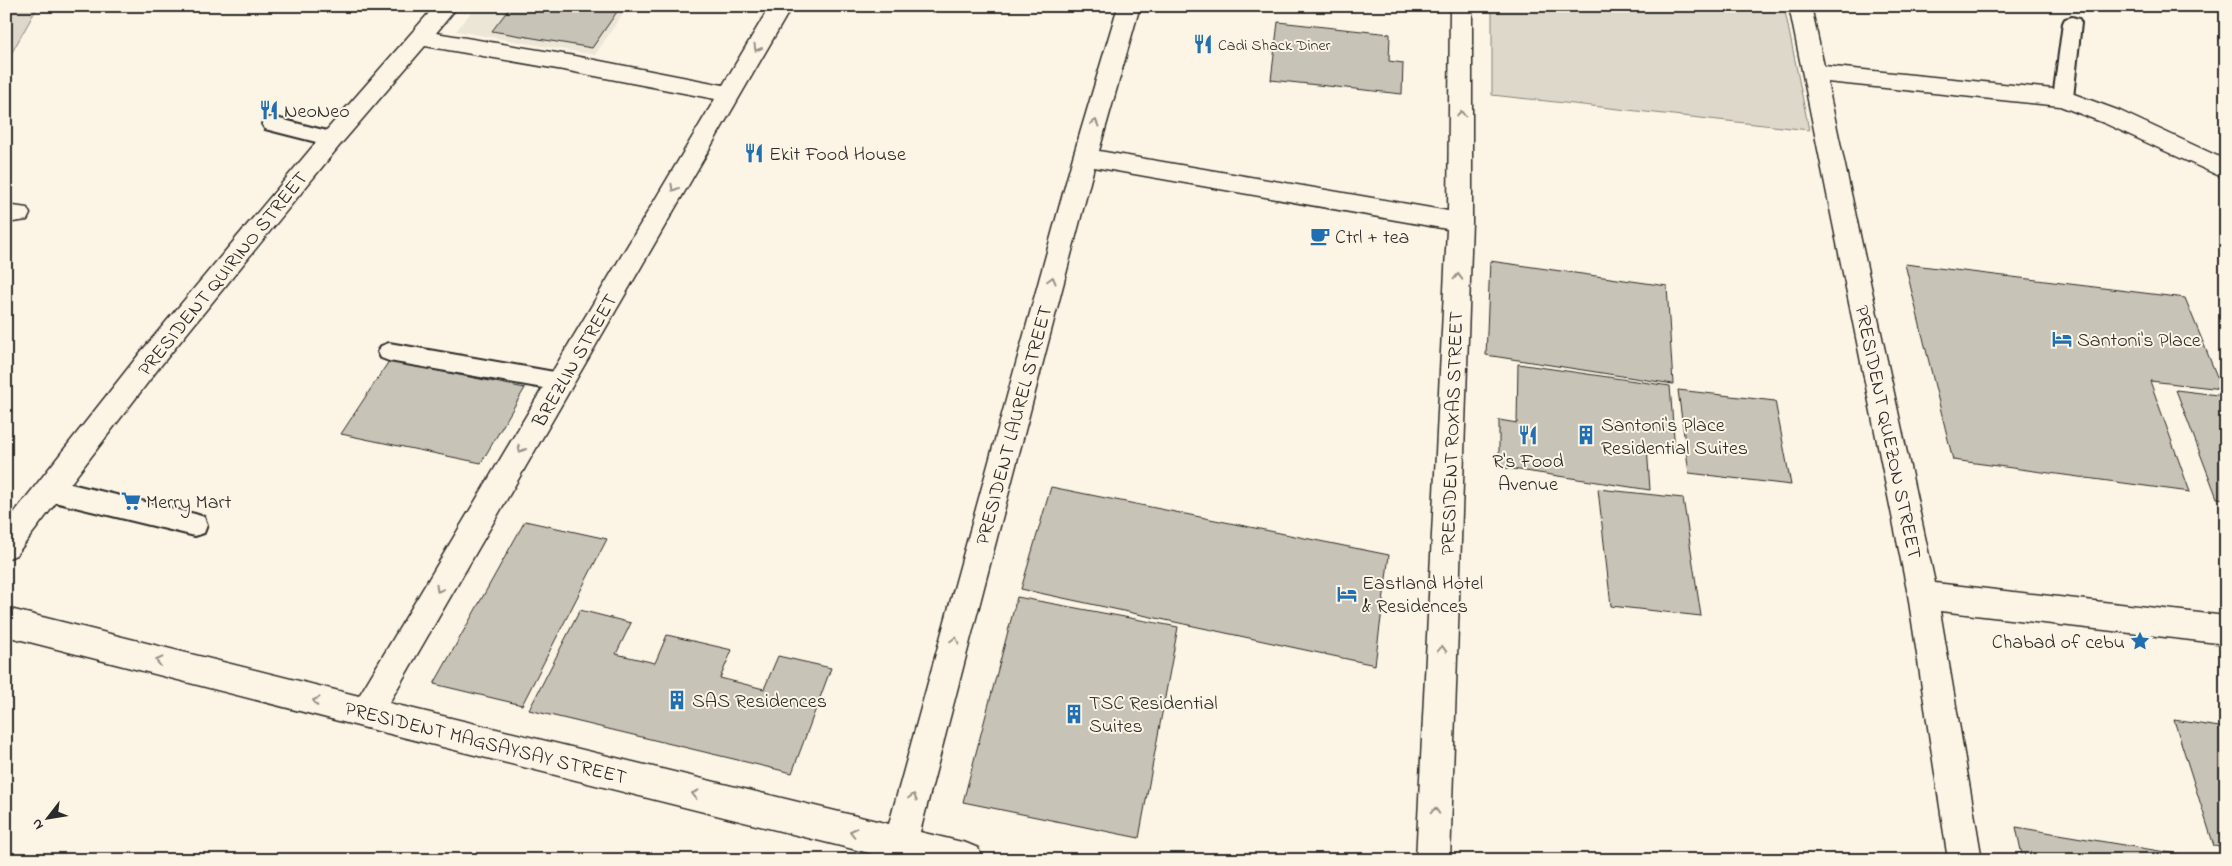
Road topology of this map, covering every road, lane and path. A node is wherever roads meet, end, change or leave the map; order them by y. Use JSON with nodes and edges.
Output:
{"nodes":[{"id":1,"x":447,"y":6,"type":"edge"},
{"id":2,"x":782,"y":6,"type":"edge"},
{"id":3,"x":1129,"y":6,"type":"edge"},
{"id":4,"x":1462,"y":6,"type":"edge"},
{"id":5,"x":1800,"y":6,"type":"edge"},
{"id":6,"x":2072,"y":23,"type":"dead end"},
{"id":7,"x":421,"y":38,"type":"junction"},
{"id":8,"x":1814,"y":73,"type":"junction"},
{"id":9,"x":730,"y":94,"type":"junction"},
{"id":10,"x":2063,"y":98,"type":"junction"},
{"id":11,"x":272,"y":124,"type":"dead end"},
{"id":12,"x":332,"y":139,"type":"junction"},
{"id":13,"x":1085,"y":157,"type":"junction"},
{"id":14,"x":2226,"y":170,"type":"edge"},
{"id":15,"x":1460,"y":222,"type":"junction"},
{"id":16,"x":389,"y":352,"type":"dead end"},
{"id":17,"x":560,"y":382,"type":"junction"},
{"id":18,"x":50,"y":490,"type":"junction"},
{"id":19,"x":196,"y":525,"type":"dead end"},
{"id":20,"x":6,"y":546,"type":"edge"},
{"id":21,"x":1923,"y":595,"type":"junction"},
{"id":22,"x":6,"y":622,"type":"edge"},
{"id":23,"x":2226,"y":630,"type":"edge"},
{"id":24,"x":366,"y":714,"type":"junction"},
{"id":25,"x":900,"y":844,"type":"junction"},
{"id":26,"x":966,"y":860,"type":"edge"},
{"id":27,"x":1433,"y":860,"type":"edge"},
{"id":28,"x":1965,"y":860,"type":"edge"}],
"edges":[{"from":1,"to":7,"type":"street","name":"PRESIDENT QUIRINO STREET"},
{"from":2,"to":9,"type":"street","name":"BREZLIN STREET","one_way":true},
{"from":13,"to":3,"type":"street","name":"PRESIDENT LAUREL STREET","one_way":true},
{"from":15,"to":4,"type":"street","name":"PRESIDENT ROXAS STREET","one_way":true},
{"from":5,"to":8,"type":"street","name":"PRESIDENT QUEZON STREET"},
{"from":6,"to":10,"type":"lane"},
{"from":7,"to":9,"type":"street"},
{"from":7,"to":12,"type":"street","name":"PRESIDENT QUIRINO STREET"},
{"from":8,"to":10,"type":"street"},
{"from":8,"to":21,"type":"street","name":"PRESIDENT QUEZON STREET"},
{"from":9,"to":17,"type":"street","name":"BREZLIN STREET","one_way":true},
{"from":10,"to":14,"type":"street"},
{"from":11,"to":12,"type":"lane"},
{"from":12,"to":18,"type":"street","name":"PRESIDENT QUIRINO STREET"},
{"from":13,"to":15,"type":"street"},
{"from":25,"to":13,"type":"street","name":"PRESIDENT LAUREL STREET","one_way":true},
{"from":27,"to":15,"type":"street","name":"PRESIDENT ROXAS STREET","one_way":true},
{"from":16,"to":17,"type":"lane"},
{"from":17,"to":24,"type":"street","name":"BREZLIN STREET","one_way":true},
{"from":18,"to":19,"type":"lane"},
{"from":18,"to":20,"type":"street","name":"PRESIDENT QUIRINO STREET"},
{"from":21,"to":23,"type":"street"},
{"from":21,"to":28,"type":"street","name":"PRESIDENT QUEZON STREET"},
{"from":24,"to":22,"type":"street","name":"PRESIDENT MAGSAYSAY STREET","one_way":true},
{"from":25,"to":24,"type":"street","name":"PRESIDENT MAGSAYSAY STREET","one_way":true},
{"from":25,"to":26,"type":"street","name":"PRESIDENT MAGSAYSAY STREET"}]}
